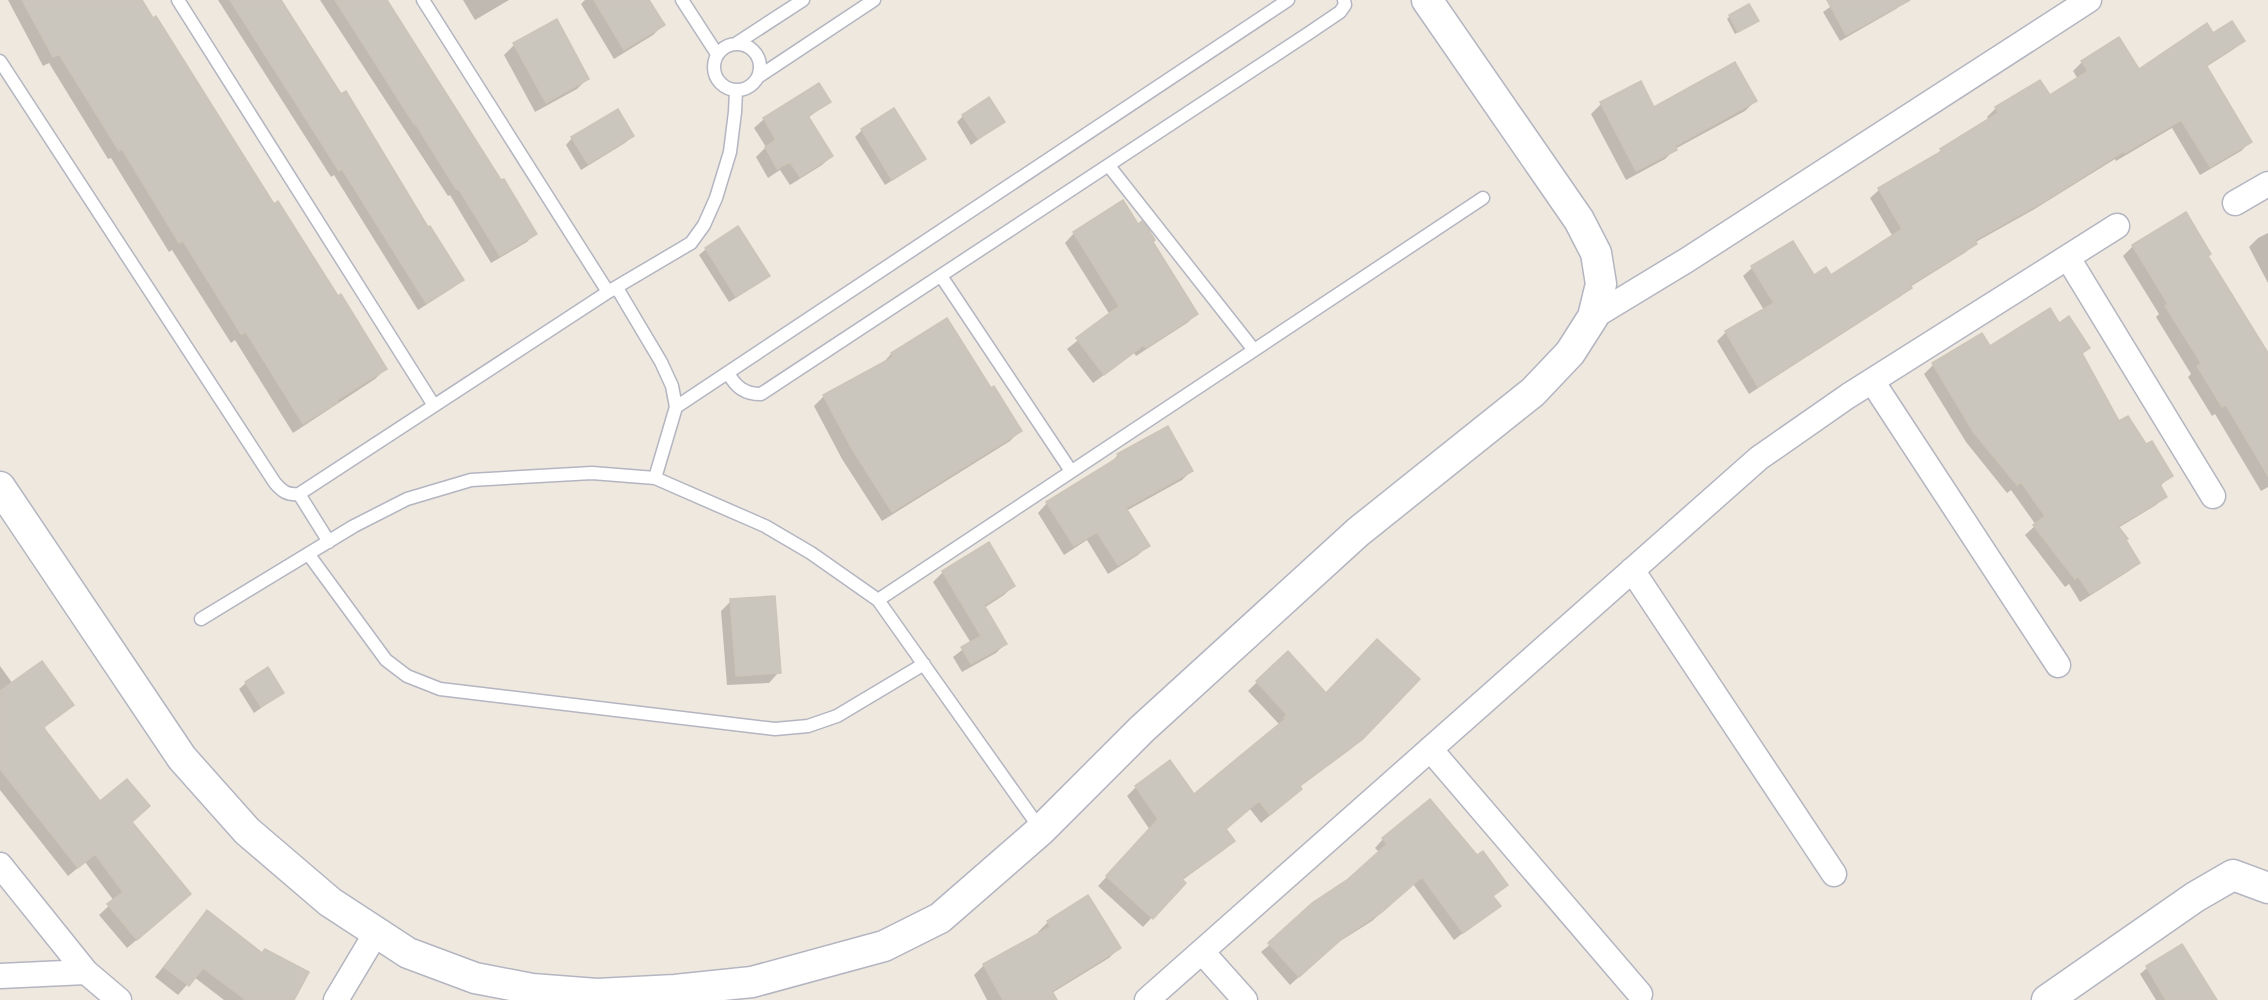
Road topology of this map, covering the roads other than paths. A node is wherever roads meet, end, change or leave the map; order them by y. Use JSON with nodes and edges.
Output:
{"nodes":[{"id":1,"x":178,"y":0,"type":"edge"},
{"id":2,"x":423,"y":0,"type":"edge"},
{"id":3,"x":682,"y":0,"type":"edge"},
{"id":4,"x":803,"y":0,"type":"edge"},
{"id":5,"x":874,"y":0,"type":"edge"},
{"id":6,"x":1288,"y":0,"type":"edge"},
{"id":7,"x":1427,"y":0,"type":"edge"},
{"id":8,"x":2089,"y":0,"type":"edge"},
{"id":9,"x":1345,"y":3,"type":"edge"},
{"id":10,"x":737,"y":43,"type":"junction"},
{"id":11,"x":717,"y":54,"type":"junction"},
{"id":12,"x":0,"y":61,"type":"edge"},
{"id":13,"x":758,"y":77,"type":"junction"},
{"id":14,"x":736,"y":90,"type":"junction"},
{"id":15,"x":1109,"y":166,"type":"junction"},
{"id":16,"x":2268,"y":184,"type":"edge"},
{"id":17,"x":1483,"y":198,"type":"dead end"},
{"id":18,"x":2235,"y":203,"type":"dead end"},
{"id":19,"x":2118,"y":226,"type":"dead end"},
{"id":20,"x":2068,"y":258,"type":"junction"},
{"id":21,"x":941,"y":276,"type":"junction"},
{"id":22,"x":612,"y":290,"type":"junction"},
{"id":23,"x":1593,"y":317,"type":"junction"},
{"id":24,"x":1254,"y":350,"type":"junction"},
{"id":25,"x":728,"y":372,"type":"junction"},
{"id":26,"x":1872,"y":381,"type":"junction"},
{"id":27,"x":433,"y":404,"type":"junction"},
{"id":28,"x":676,"y":406,"type":"junction"},
{"id":29,"x":1071,"y":471,"type":"junction"},
{"id":30,"x":655,"y":478,"type":"junction"},
{"id":31,"x":0,"y":487,"type":"edge"},
{"id":32,"x":298,"y":494,"type":"junction"},
{"id":33,"x":2213,"y":496,"type":"dead end"},
{"id":34,"x":329,"y":542,"type":"junction"},
{"id":35,"x":309,"y":555,"type":"junction"},
{"id":36,"x":1632,"y":570,"type":"junction"},
{"id":37,"x":878,"y":600,"type":"junction"},
{"id":38,"x":201,"y":619,"type":"dead end"},
{"id":39,"x":924,"y":664,"type":"junction"},
{"id":40,"x":2058,"y":665,"type":"dead end"},
{"id":41,"x":1430,"y":749,"type":"junction"},
{"id":42,"x":1041,"y":830,"type":"junction"},
{"id":43,"x":0,"y":865,"type":"edge"},
{"id":44,"x":1834,"y":874,"type":"dead end"},
{"id":45,"x":2268,"y":888,"type":"edge"},
{"id":46,"x":376,"y":933,"type":"junction"},
{"id":47,"x":1203,"y":953,"type":"junction"},
{"id":48,"x":86,"y":972,"type":"junction"},
{"id":49,"x":0,"y":976,"type":"edge"},
{"id":50,"x":1640,"y":994,"type":"dead end"},
{"id":51,"x":119,"y":1000,"type":"edge"},
{"id":52,"x":336,"y":1000,"type":"edge"},
{"id":53,"x":1147,"y":1000,"type":"edge"},
{"id":54,"x":1245,"y":1000,"type":"edge"},
{"id":55,"x":2047,"y":1000,"type":"edge"}],
"edges":[{"from":1,"to":27,"type":"lane"},
{"from":2,"to":22,"type":"lane"},
{"from":3,"to":11,"type":"lane"},
{"from":4,"to":10,"type":"lane"},
{"from":5,"to":13,"type":"lane"},
{"from":6,"to":25,"type":"lane"},
{"from":7,"to":23,"type":"street"},
{"from":8,"to":23,"type":"street"},
{"from":9,"to":15,"type":"lane"},
{"from":10,"to":11,"type":"lane"},
{"from":10,"to":13,"type":"lane"},
{"from":11,"to":14,"type":"lane"},
{"from":12,"to":32,"type":"lane"},
{"from":13,"to":14,"type":"lane"},
{"from":14,"to":22,"type":"lane"},
{"from":15,"to":21,"type":"lane"},
{"from":15,"to":24,"type":"lane"},
{"from":16,"to":18,"type":"street"},
{"from":17,"to":24,"type":"lane"},
{"from":19,"to":20,"type":"street"},
{"from":20,"to":26,"type":"street"},
{"from":20,"to":33,"type":"street"},
{"from":21,"to":25,"type":"lane"},
{"from":21,"to":29,"type":"lane"},
{"from":22,"to":27,"type":"lane"},
{"from":22,"to":28,"type":"lane"},
{"from":23,"to":42,"type":"street"},
{"from":24,"to":29,"type":"lane"},
{"from":25,"to":28,"type":"lane"},
{"from":26,"to":36,"type":"street"},
{"from":26,"to":40,"type":"street"},
{"from":27,"to":32,"type":"lane"},
{"from":28,"to":30,"type":"lane"},
{"from":29,"to":37,"type":"lane"},
{"from":30,"to":34,"type":"lane"},
{"from":30,"to":37,"type":"lane"},
{"from":31,"to":46,"type":"street"},
{"from":32,"to":34,"type":"lane"},
{"from":34,"to":35,"type":"lane"},
{"from":35,"to":38,"type":"lane"},
{"from":35,"to":39,"type":"lane"},
{"from":36,"to":41,"type":"street"},
{"from":36,"to":44,"type":"street"},
{"from":37,"to":39,"type":"lane"},
{"from":39,"to":42,"type":"lane"},
{"from":41,"to":47,"type":"street"},
{"from":41,"to":50,"type":"street"},
{"from":42,"to":46,"type":"street"},
{"from":43,"to":48,"type":"street"},
{"from":45,"to":55,"type":"street"},
{"from":46,"to":52,"type":"street"},
{"from":47,"to":53,"type":"street"},
{"from":47,"to":54,"type":"street"},
{"from":48,"to":49,"type":"street"},
{"from":48,"to":51,"type":"street"}]}
